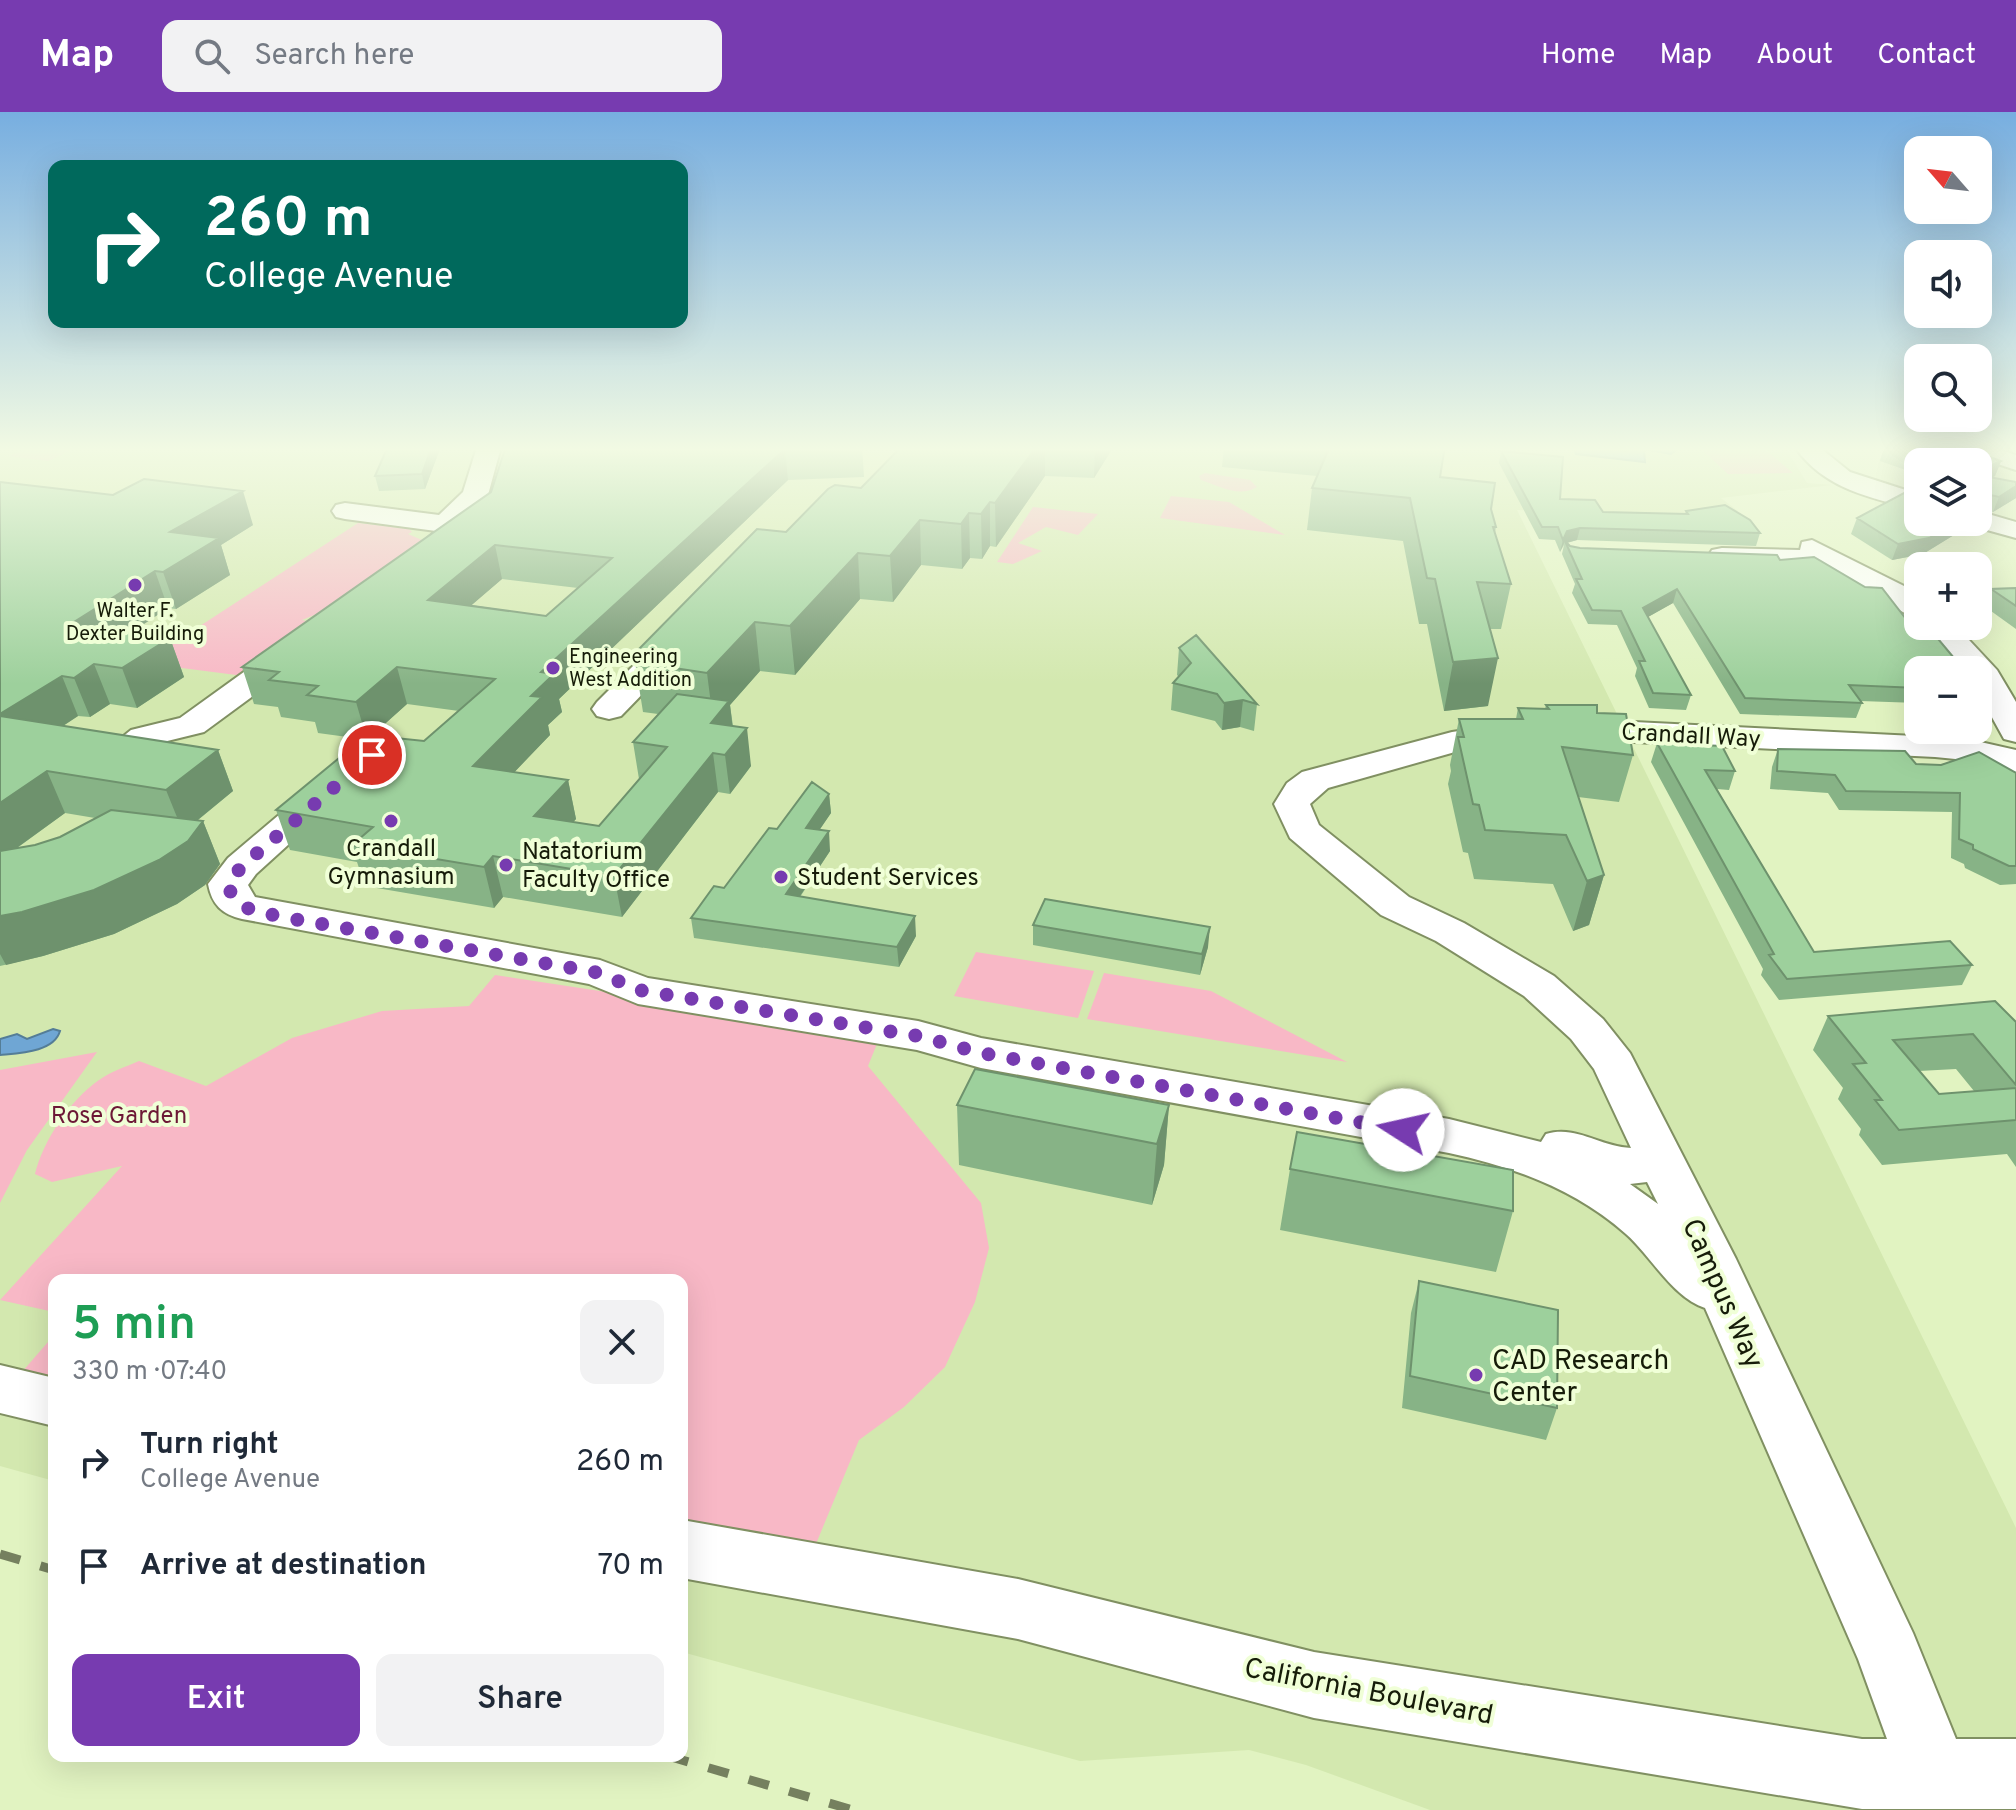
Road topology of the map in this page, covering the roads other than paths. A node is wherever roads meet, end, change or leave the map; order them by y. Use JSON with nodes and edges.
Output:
{"nodes":[{"id":1,"x":447,"y":526,"type":"edge"},
{"id":2,"x":1798,"y":541,"type":"dead end"},
{"id":3,"x":1697,"y":555,"type":"edge"},
{"id":4,"x":1835,"y":560,"type":"junction"},
{"id":5,"x":389,"y":579,"type":"edge"},
{"id":6,"x":1904,"y":597,"type":"edge"},
{"id":7,"x":703,"y":613,"type":"edge"},
{"id":8,"x":323,"y":629,"type":"edge"},
{"id":9,"x":1952,"y":640,"type":"edge"},
{"id":10,"x":609,"y":709,"type":"dead end"},
{"id":11,"x":2015,"y":752,"type":"edge"},
{"id":12,"x":113,"y":758,"type":"edge"},
{"id":13,"x":347,"y":776,"type":"edge"},
{"id":14,"x":1395,"y":906,"type":"joint"},
{"id":15,"x":1468,"y":1136,"type":"junction"},
{"id":16,"x":1661,"y":1157,"type":"junction"},
{"id":17,"x":1748,"y":1347,"type":"junction"},
{"id":18,"x":0,"y":1389,"type":"edge"},
{"id":19,"x":48,"y":1401,"type":"edge"},
{"id":20,"x":688,"y":1550,"type":"edge"},
{"id":21,"x":2016,"y":1774,"type":"edge"},
{"id":22,"x":1936,"y":1776,"type":"junction"}],
"edges":[{"from":1,"to":5,"type":"street"},
{"from":2,"to":4,"type":"street"},
{"from":3,"to":4,"type":"street"},
{"from":4,"to":6,"type":"street"},
{"from":7,"to":10,"type":"street"},
{"from":8,"to":12,"type":"street"},
{"from":9,"to":11,"type":"street"},
{"from":11,"to":14,"type":"street","name":"Crandall Way"},
{"from":13,"to":15,"type":"street"},
{"from":14,"to":16,"type":"street","name":"Campus Way"},
{"from":15,"to":16,"type":"street"},
{"from":15,"to":17,"type":"street"},
{"from":16,"to":17,"type":"street","name":"Campus Way"},
{"from":17,"to":22,"type":"street","name":"Campus Way"},
{"from":18,"to":19,"type":"street"},
{"from":20,"to":22,"type":"street","name":"California Boulevard"},
{"from":21,"to":22,"type":"street","name":"California Boulevard"}]}
